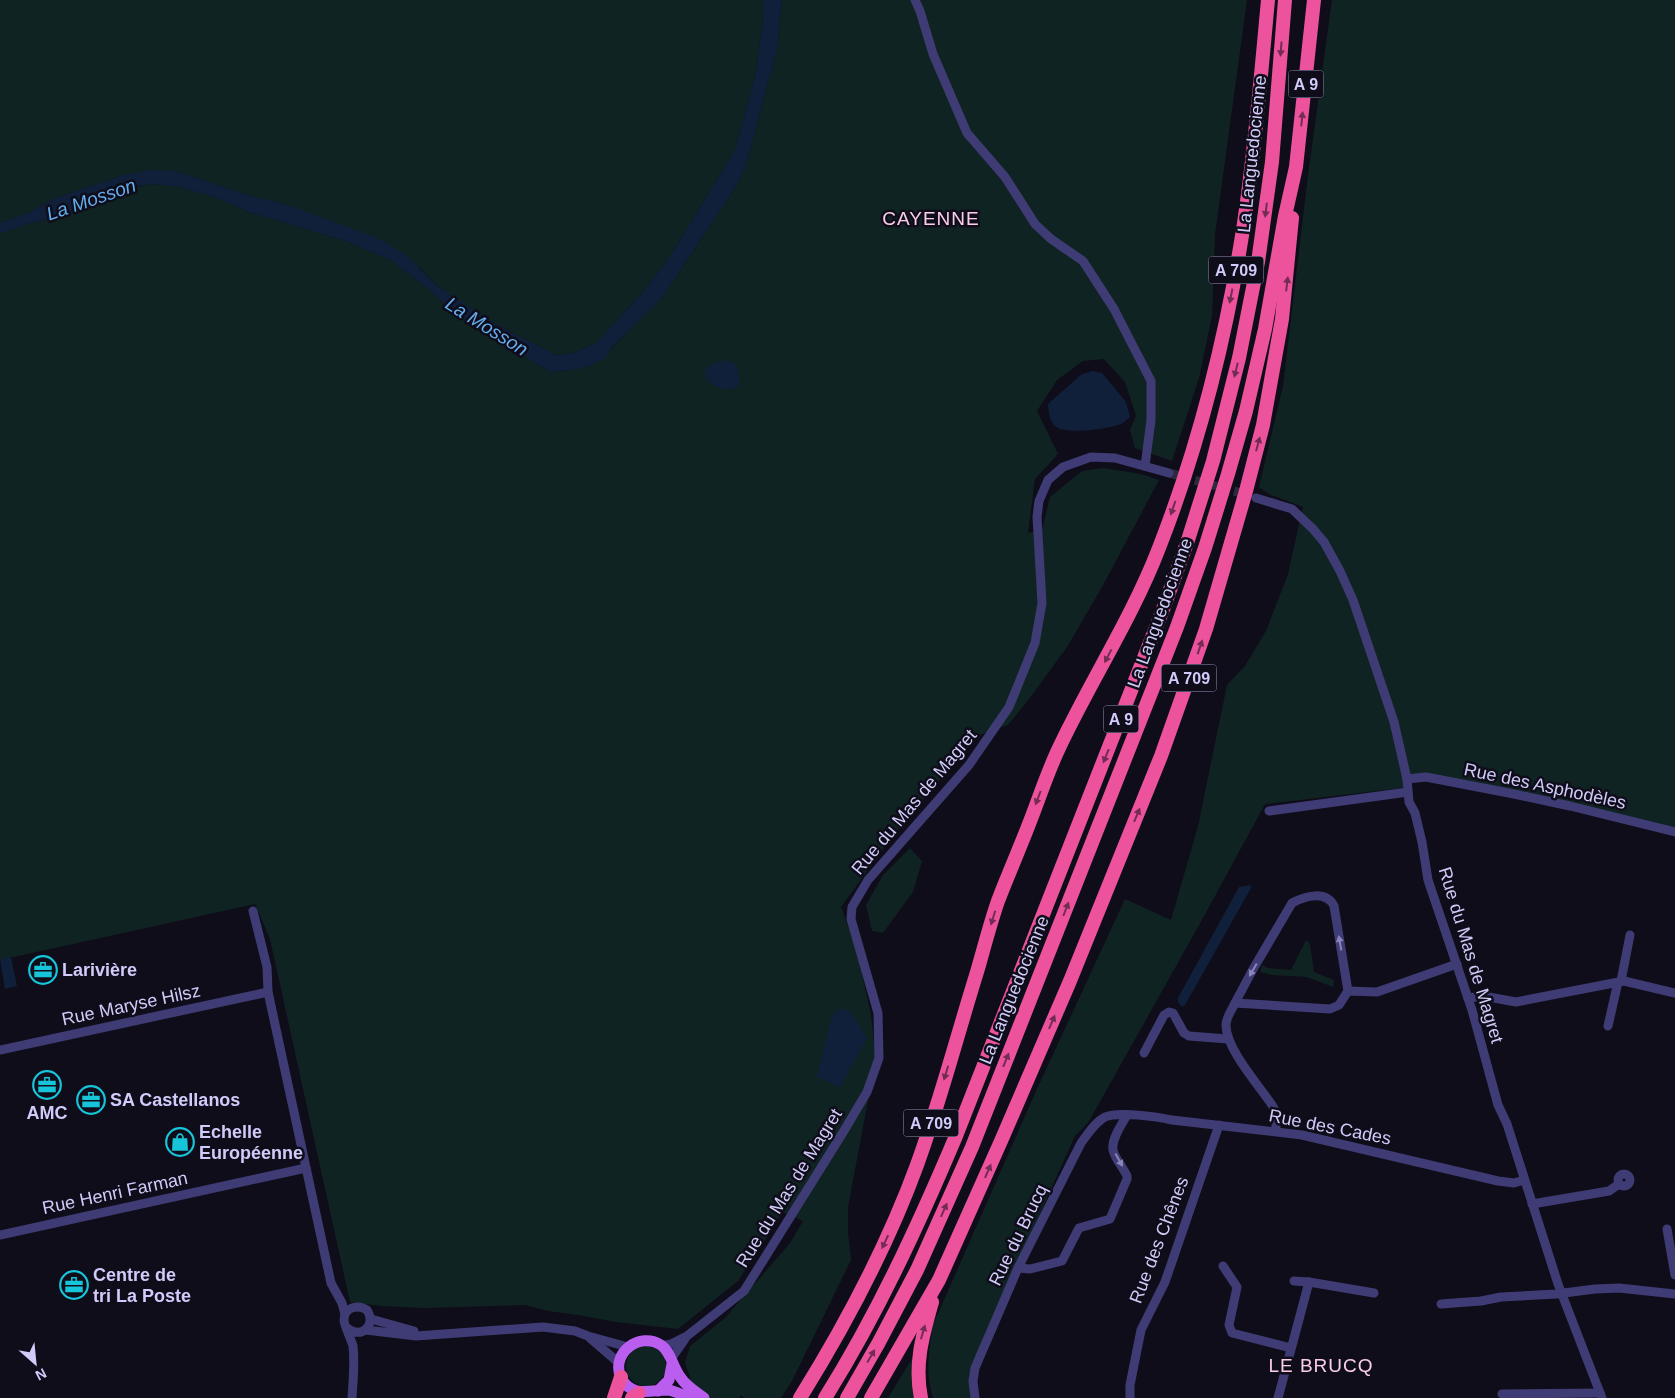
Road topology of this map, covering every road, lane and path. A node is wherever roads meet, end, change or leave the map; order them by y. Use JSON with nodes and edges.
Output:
{"nodes":[{"id":1,"x":915,"y":0,"type":"edge"},
{"id":2,"x":1268,"y":0,"type":"edge"},
{"id":3,"x":1285,"y":0,"type":"edge"},
{"id":4,"x":1314,"y":0,"type":"edge"},
{"id":5,"x":1296,"y":167,"type":"junction"},
{"id":6,"x":1145,"y":466,"type":"junction"},
{"id":7,"x":1169,"y":473,"type":"tunnel mouth"},
{"id":8,"x":1256,"y":498,"type":"tunnel mouth"},
{"id":9,"x":1407,"y":779,"type":"junction"},
{"id":10,"x":1408,"y":792,"type":"junction"},
{"id":11,"x":1269,"y":811,"type":"dead end"},
{"id":12,"x":1675,"y":832,"type":"edge"},
{"id":13,"x":253,"y":911,"type":"dead end"},
{"id":14,"x":1630,"y":935,"type":"dead end"},
{"id":15,"x":1458,"y":964,"type":"junction"},
{"id":16,"x":1620,"y":982,"type":"junction"},
{"id":17,"x":1348,"y":991,"type":"junction"},
{"id":18,"x":268,"y":992,"type":"junction"},
{"id":19,"x":1675,"y":993,"type":"edge"},
{"id":20,"x":1468,"y":998,"type":"junction"},
{"id":21,"x":1235,"y":1004,"type":"junction"},
{"id":22,"x":1608,"y":1026,"type":"dead end"},
{"id":23,"x":1228,"y":1038,"type":"junction"},
{"id":24,"x":0,"y":1050,"type":"edge"},
{"id":25,"x":1144,"y":1053,"type":"dead end"},
{"id":26,"x":1127,"y":1116,"type":"junction"},
{"id":27,"x":1219,"y":1125,"type":"junction"},
{"id":28,"x":1276,"y":1131,"type":"junction"},
{"id":29,"x":306,"y":1168,"type":"junction"},
{"id":30,"x":1524,"y":1180,"type":"junction"},
{"id":31,"x":1619,"y":1184,"type":"dead end"},
{"id":32,"x":1532,"y":1204,"type":"junction"},
{"id":33,"x":1668,"y":1229,"type":"dead end"},
{"id":34,"x":0,"y":1235,"type":"edge"},
{"id":35,"x":1223,"y":1266,"type":"dead end"},
{"id":36,"x":1018,"y":1268,"type":"junction"},
{"id":37,"x":330,"y":1274,"type":"junction"},
{"id":38,"x":1675,"y":1275,"type":"edge"},
{"id":39,"x":939,"y":1280,"type":"junction"},
{"id":40,"x":1294,"y":1281,"type":"dead end"},
{"id":41,"x":1309,"y":1282,"type":"junction"},
{"id":42,"x":1374,"y":1293,"type":"dead end"},
{"id":43,"x":1561,"y":1293,"type":"junction"},
{"id":44,"x":1675,"y":1294,"type":"edge"},
{"id":45,"x":1441,"y":1304,"type":"dead end"},
{"id":46,"x":354,"y":1307,"type":"junction"},
{"id":47,"x":345,"y":1314,"type":"junction"},
{"id":48,"x":371,"y":1319,"type":"junction"},
{"id":49,"x":347,"y":1328,"type":"junction"},
{"id":50,"x":362,"y":1332,"type":"junction"},
{"id":51,"x":428,"y":1335,"type":"junction"},
{"id":52,"x":588,"y":1336,"type":"junction"},
{"id":53,"x":687,"y":1336,"type":"junction"},
{"id":54,"x":662,"y":1346,"type":"junction"},
{"id":55,"x":628,"y":1347,"type":"junction"},
{"id":56,"x":1291,"y":1348,"type":"junction"},
{"id":57,"x":354,"y":1353,"type":"junction"},
{"id":58,"x":672,"y":1362,"type":"junction"},
{"id":59,"x":822,"y":1362,"type":"junction"},
{"id":60,"x":619,"y":1363,"type":"junction"},
{"id":61,"x":621,"y":1377,"type":"junction"},
{"id":62,"x":658,"y":1391,"type":"junction"},
{"id":63,"x":1502,"y":1394,"type":"dead end"},
{"id":64,"x":635,"y":1395,"type":"edge"},
{"id":65,"x":1601,"y":1395,"type":"edge"},
{"id":66,"x":352,"y":1398,"type":"edge"},
{"id":67,"x":614,"y":1398,"type":"edge"},
{"id":68,"x":690,"y":1398,"type":"edge"},
{"id":69,"x":704,"y":1398,"type":"edge"},
{"id":70,"x":795,"y":1398,"type":"edge"},
{"id":71,"x":800,"y":1398,"type":"edge"},
{"id":72,"x":825,"y":1398,"type":"edge"},
{"id":73,"x":847,"y":1398,"type":"edge"},
{"id":74,"x":872,"y":1398,"type":"edge"},
{"id":75,"x":922,"y":1398,"type":"edge"},
{"id":76,"x":975,"y":1398,"type":"edge"},
{"id":77,"x":1130,"y":1398,"type":"edge"},
{"id":78,"x":1278,"y":1398,"type":"edge"}],
"edges":[{"from":1,"to":6,"type":"street"},
{"from":2,"to":59,"type":"highway","number":"A 709","one_way":true},
{"from":3,"to":72,"type":"highway","name":"La Languedocienne","number":"A 9","one_way":true},
{"from":5,"to":4,"type":"highway","name":"La Languedocienne","number":"A 9","one_way":true},
{"from":39,"to":5,"type":"highway","number":"A 709","one_way":true},
{"from":73,"to":5,"type":"highway","name":"La Languedocienne","number":"A 9","one_way":true},
{"from":6,"to":7,"type":"street","name":"Rue du Mas de Magret"},
{"from":6,"to":53,"type":"street","name":"Rue du Mas de Magret"},
{"from":8,"to":9,"type":"street","name":"Rue du Mas de Magret"},
{"from":9,"to":10,"type":"street","name":"Rue du Mas de Magret"},
{"from":9,"to":12,"type":"street","name":"Rue des Asphodèles"},
{"from":10,"to":11,"type":"street"},
{"from":10,"to":15,"type":"street","name":"Rue du Mas de Magret"},
{"from":13,"to":18,"type":"street"},
{"from":14,"to":16,"type":"street"},
{"from":15,"to":17,"type":"street"},
{"from":15,"to":20,"type":"street","name":"Rue du Mas de Magret"},
{"from":16,"to":19,"type":"street"},
{"from":16,"to":20,"type":"street"},
{"from":16,"to":22,"type":"street"},
{"from":17,"to":21,"type":"street"},
{"from":17,"to":21,"type":"street","one_way":true},
{"from":18,"to":24,"type":"street","name":"Rue Maryse Hilsz"},
{"from":18,"to":29,"type":"street"},
{"from":20,"to":30,"type":"street","name":"Rue du Mas de Magret"},
{"from":21,"to":23,"type":"street"},
{"from":23,"to":25,"type":"street"},
{"from":23,"to":28,"type":"street"},
{"from":26,"to":27,"type":"street","name":"Rue des Cades"},
{"from":26,"to":36,"type":"street","name":"Rue du Brucq"},
{"from":26,"to":36,"type":"street","one_way":true},
{"from":27,"to":28,"type":"street","name":"Rue des Cades"},
{"from":27,"to":77,"type":"street","name":"Rue des Chênes"},
{"from":28,"to":30,"type":"street","name":"Rue des Cades"},
{"from":29,"to":34,"type":"street","name":"Rue Henri Farman"},
{"from":29,"to":37,"type":"street"},
{"from":30,"to":32,"type":"street","name":"Rue du Mas de Magret"},
{"from":31,"to":32,"type":"street"},
{"from":32,"to":43,"type":"street","name":"Rue du Mas de Magret"},
{"from":33,"to":38,"type":"street"},
{"from":35,"to":56,"type":"street"},
{"from":36,"to":76,"type":"street","name":"Rue du Brucq"},
{"from":37,"to":46,"type":"street"},
{"from":37,"to":47,"type":"street"},
{"from":39,"to":74,"type":"highway","number":"A 709"},
{"from":75,"to":39,"type":"highway","one_way":true},
{"from":40,"to":41,"type":"street"},
{"from":41,"to":42,"type":"street"},
{"from":41,"to":56,"type":"street"},
{"from":43,"to":44,"type":"street"},
{"from":43,"to":45,"type":"street"},
{"from":43,"to":65,"type":"street","name":"Rue du Mas de Magret"},
{"from":46,"to":47,"type":"street"},
{"from":46,"to":48,"type":"street"},
{"from":47,"to":49,"type":"street"},
{"from":48,"to":50,"type":"street"},
{"from":48,"to":51,"type":"street"},
{"from":49,"to":50,"type":"street"},
{"from":49,"to":57,"type":"street"},
{"from":50,"to":51,"type":"street"},
{"from":50,"to":57,"type":"street"},
{"from":51,"to":52,"type":"street"},
{"from":52,"to":55,"type":"street"},
{"from":52,"to":60,"type":"street"},
{"from":53,"to":54,"type":"street","name":"Rue du Mas de Magret"},
{"from":53,"to":58,"type":"street","name":"Rue du Mas de Magret"},
{"from":54,"to":55,"type":"main road"},
{"from":54,"to":58,"type":"main road"},
{"from":55,"to":60,"type":"main road"},
{"from":56,"to":78,"type":"street"},
{"from":57,"to":66,"type":"street"},
{"from":58,"to":62,"type":"main road"},
{"from":58,"to":69,"type":"main road"},
{"from":59,"to":70,"type":"highway"},
{"from":59,"to":71,"type":"highway","number":"A 709"},
{"from":60,"to":61,"type":"main road"},
{"from":61,"to":64,"type":"main road"},
{"from":61,"to":67,"type":"highway"},
{"from":62,"to":64,"type":"main road"},
{"from":62,"to":68,"type":"main road"},
{"from":63,"to":65,"type":"street"}]}
